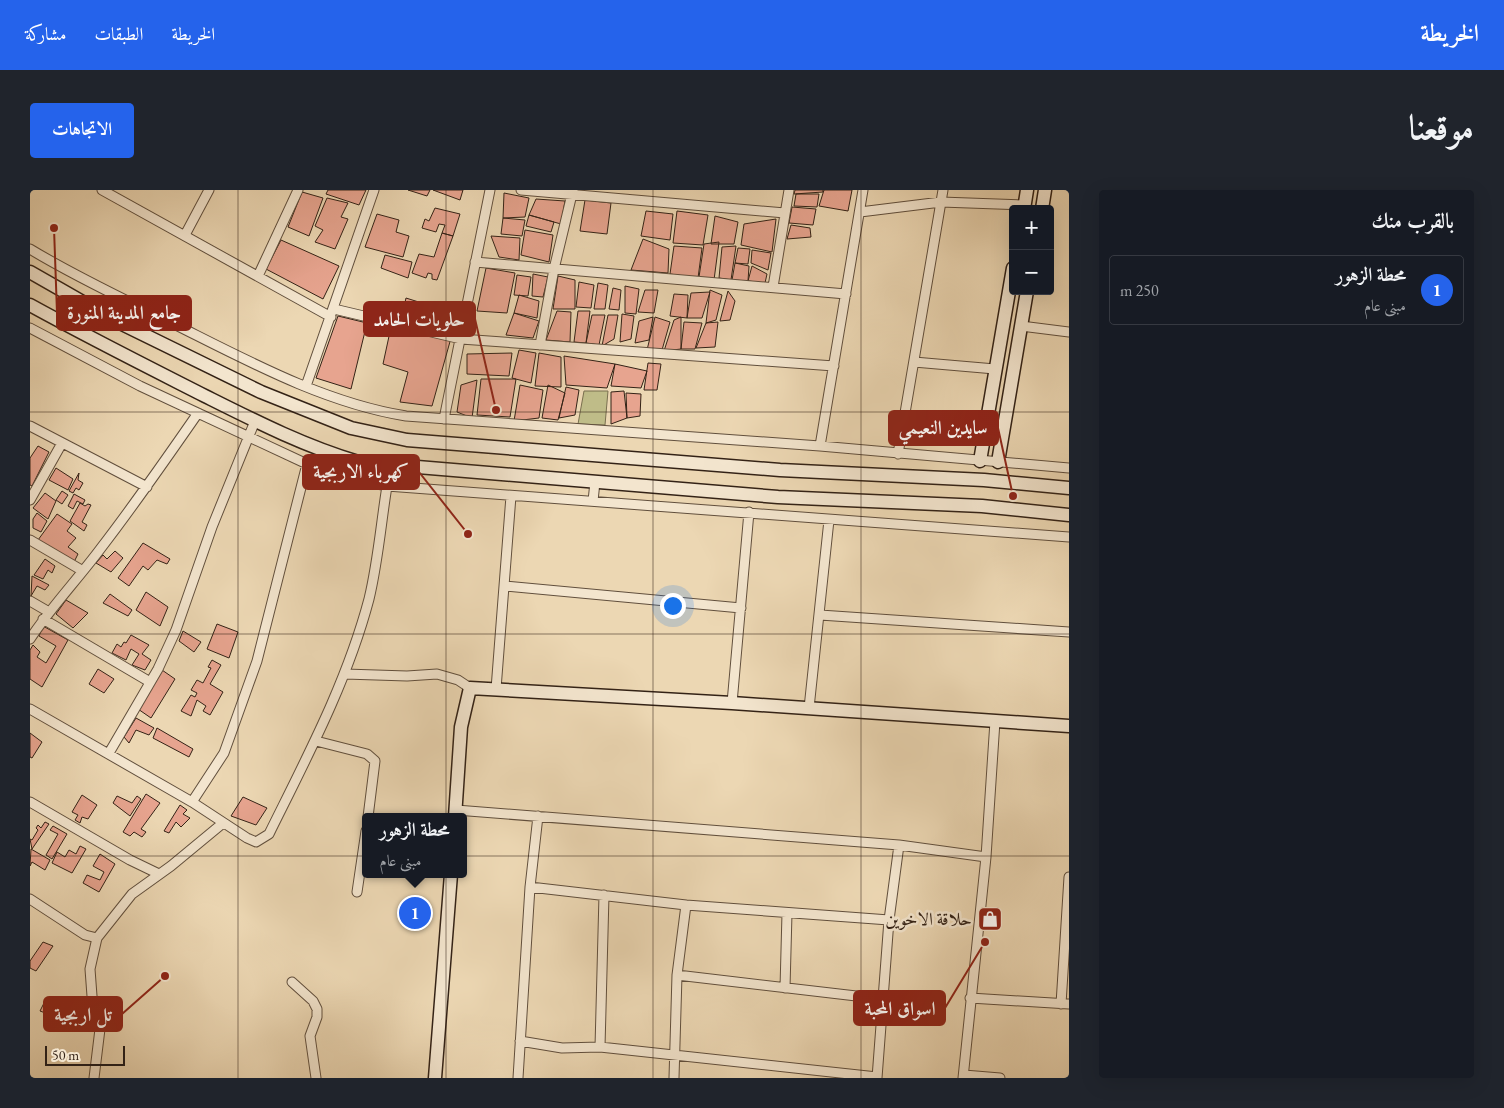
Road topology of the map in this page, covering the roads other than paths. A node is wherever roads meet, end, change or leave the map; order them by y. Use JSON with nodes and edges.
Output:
{"nodes":[{"id":1,"x":102,"y":190,"type":"edge"},
{"id":2,"x":209,"y":190,"type":"edge"},
{"id":3,"x":298,"y":190,"type":"edge"},
{"id":4,"x":374,"y":190,"type":"edge"},
{"id":5,"x":490,"y":190,"type":"edge"},
{"id":6,"x":520,"y":190,"type":"edge"},
{"id":7,"x":789,"y":190,"type":"edge"},
{"id":8,"x":863,"y":190,"type":"edge"},
{"id":9,"x":943,"y":190,"type":"edge"},
{"id":10,"x":1027,"y":190,"type":"edge"},
{"id":11,"x":1045,"y":190,"type":"edge"},
{"id":12,"x":573,"y":192,"type":"edge"},
{"id":13,"x":941,"y":202,"type":"junction"},
{"id":14,"x":1024,"y":205,"type":"edge"},
{"id":15,"x":1043,"y":205,"type":"edge"},
{"id":16,"x":1009,"y":206,"type":"edge"},
{"id":17,"x":860,"y":212,"type":"junction"},
{"id":18,"x":785,"y":213,"type":"junction"},
{"id":19,"x":186,"y":235,"type":"junction"},
{"id":20,"x":30,"y":249,"type":"edge"},
{"id":21,"x":476,"y":262,"type":"junction"},
{"id":22,"x":554,"y":269,"type":"junction"},
{"id":23,"x":30,"y":272,"type":"edge"},
{"id":24,"x":258,"y":276,"type":"junction"},
{"id":25,"x":773,"y":287,"type":"junction"},
{"id":26,"x":1009,"y":290,"type":"edge"},
{"id":27,"x":846,"y":294,"type":"junction"},
{"id":28,"x":1026,"y":295,"type":"edge"},
{"id":29,"x":30,"y":305,"type":"edge"},
{"id":30,"x":332,"y":313,"type":"junction"},
{"id":31,"x":1021,"y":326,"type":"junction"},
{"id":32,"x":30,"y":328,"type":"edge"},
{"id":33,"x":1069,"y":332,"type":"edge"},
{"id":34,"x":461,"y":340,"type":"junction"},
{"id":35,"x":540,"y":345,"type":"junction"},
{"id":36,"x":914,"y":362,"type":"junction"},
{"id":37,"x":834,"y":366,"type":"junction"},
{"id":38,"x":995,"y":369,"type":"junction"},
{"id":39,"x":306,"y":386,"type":"junction"},
{"id":40,"x":198,"y":414,"type":"junction"},
{"id":41,"x":444,"y":419,"type":"junction"},
{"id":42,"x":255,"y":421,"type":"junction"},
{"id":43,"x":30,"y":426,"type":"edge"},
{"id":44,"x":248,"y":436,"type":"junction"},
{"id":45,"x":62,"y":443,"type":"junction"},
{"id":46,"x":820,"y":446,"type":"junction"},
{"id":47,"x":898,"y":454,"type":"junction"},
{"id":48,"x":980,"y":460,"type":"junction"},
{"id":49,"x":998,"y":462,"type":"junction"},
{"id":50,"x":307,"y":464,"type":"junction"},
{"id":51,"x":1069,"y":468,"type":"edge"},
{"id":52,"x":595,"y":482,"type":"junction"},
{"id":53,"x":387,"y":486,"type":"junction"},
{"id":54,"x":147,"y":487,"type":"junction"},
{"id":55,"x":1069,"y":488,"type":"edge"},
{"id":56,"x":510,"y":496,"type":"junction"},
{"id":57,"x":30,"y":500,"type":"edge"},
{"id":58,"x":593,"y":501,"type":"junction"},
{"id":59,"x":749,"y":512,"type":"junction"},
{"id":60,"x":1069,"y":515,"type":"edge"},
{"id":61,"x":829,"y":520,"type":"junction"},
{"id":62,"x":1069,"y":538,"type":"edge"},
{"id":63,"x":30,"y":540,"type":"edge"},
{"id":64,"x":83,"y":571,"type":"junction"},
{"id":65,"x":505,"y":586,"type":"junction"},
{"id":66,"x":30,"y":601,"type":"edge"},
{"id":67,"x":741,"y":608,"type":"junction"},
{"id":68,"x":820,"y":615,"type":"junction"},
{"id":69,"x":46,"y":616,"type":"junction"},
{"id":70,"x":1069,"y":632,"type":"edge"},
{"id":71,"x":30,"y":639,"type":"edge"},
{"id":72,"x":345,"y":674,"type":"junction"},
{"id":73,"x":150,"y":682,"type":"junction"},
{"id":74,"x":470,"y":688,"type":"junction"},
{"id":75,"x":496,"y":689,"type":"junction"},
{"id":76,"x":732,"y":703,"type":"junction"},
{"id":77,"x":809,"y":708,"type":"junction"},
{"id":78,"x":30,"y":709,"type":"edge"},
{"id":79,"x":995,"y":721,"type":"junction"},
{"id":80,"x":1069,"y":726,"type":"edge"},
{"id":81,"x":316,"y":741,"type":"junction"},
{"id":82,"x":109,"y":753,"type":"junction"},
{"id":83,"x":30,"y":802,"type":"edge"},
{"id":84,"x":192,"y":802,"type":"junction"},
{"id":85,"x":369,"y":813,"type":"edge"},
{"id":86,"x":456,"y":813,"type":"edge"},
{"id":87,"x":467,"y":813,"type":"edge"},
{"id":88,"x":538,"y":816,"type":"junction"},
{"id":89,"x":223,"y":824,"type":"junction"},
{"id":90,"x":899,"y":845,"type":"junction"},
{"id":91,"x":986,"y":857,"type":"junction"},
{"id":92,"x":362,"y":858,"type":"edge"},
{"id":93,"x":159,"y":874,"type":"junction"},
{"id":94,"x":1069,"y":877,"type":"edge"},
{"id":95,"x":451,"y":878,"type":"edge"},
{"id":96,"x":530,"y":887,"type":"junction"},
{"id":97,"x":357,"y":892,"type":"dead end"},
{"id":98,"x":604,"y":895,"type":"junction"},
{"id":99,"x":30,"y":899,"type":"edge"},
{"id":100,"x":686,"y":906,"type":"junction"},
{"id":101,"x":786,"y":913,"type":"junction"},
{"id":102,"x":889,"y":920,"type":"junction"},
{"id":103,"x":96,"y":938,"type":"junction"},
{"id":104,"x":677,"y":975,"type":"junction"},
{"id":105,"x":292,"y":982,"type":"dead end"},
{"id":106,"x":785,"y":988,"type":"junction"},
{"id":107,"x":970,"y":998,"type":"junction"},
{"id":108,"x":882,"y":999,"type":"junction"},
{"id":109,"x":1065,"y":1004,"type":"edge"},
{"id":110,"x":520,"y":1041,"type":"junction"},
{"id":111,"x":600,"y":1047,"type":"junction"},
{"id":112,"x":676,"y":1055,"type":"junction"},
{"id":113,"x":963,"y":1076,"type":"edge"},
{"id":114,"x":877,"y":1077,"type":"edge"},
{"id":115,"x":94,"y":1078,"type":"edge"},
{"id":116,"x":316,"y":1078,"type":"edge"},
{"id":117,"x":435,"y":1078,"type":"edge"},
{"id":118,"x":518,"y":1078,"type":"edge"},
{"id":119,"x":674,"y":1078,"type":"edge"},
{"id":120,"x":1000,"y":1078,"type":"edge"}],
"edges":[{"from":1,"to":19,"type":"street"},
{"from":2,"to":19,"type":"street"},
{"from":3,"to":24,"type":"street"},
{"from":4,"to":30,"type":"street"},
{"from":5,"to":21,"type":"street"},
{"from":6,"to":12,"type":"street"},
{"from":7,"to":18,"type":"street"},
{"from":8,"to":17,"type":"street"},
{"from":9,"to":13,"type":"street"},
{"from":10,"to":14,"type":"main road"},
{"from":11,"to":15,"type":"main road"},
{"from":12,"to":18,"type":"street"},
{"from":12,"to":22,"type":"street"},
{"from":13,"to":16,"type":"street"},
{"from":13,"to":17,"type":"street"},
{"from":13,"to":36,"type":"street"},
{"from":17,"to":27,"type":"street"},
{"from":18,"to":25,"type":"street"},
{"from":19,"to":24,"type":"street"},
{"from":20,"to":39,"type":"street"},
{"from":21,"to":22,"type":"street"},
{"from":21,"to":34,"type":"street"},
{"from":22,"to":25,"type":"street"},
{"from":22,"to":35,"type":"street"},
{"from":23,"to":55,"type":"main road"},
{"from":24,"to":30,"type":"street"},
{"from":25,"to":27,"type":"street"},
{"from":26,"to":38,"type":"main road"},
{"from":27,"to":37,"type":"street"},
{"from":28,"to":31,"type":"main road"},
{"from":29,"to":42,"type":"main road"},
{"from":30,"to":34,"type":"street"},
{"from":30,"to":39,"type":"street"},
{"from":31,"to":33,"type":"street"},
{"from":31,"to":49,"type":"main road"},
{"from":32,"to":40,"type":"street"},
{"from":34,"to":35,"type":"street"},
{"from":34,"to":41,"type":"street"},
{"from":35,"to":37,"type":"street"},
{"from":36,"to":38,"type":"street"},
{"from":36,"to":47,"type":"street"},
{"from":37,"to":46,"type":"street"},
{"from":38,"to":48,"type":"main road"},
{"from":39,"to":41,"type":"street"},
{"from":40,"to":44,"type":"street"},
{"from":40,"to":54,"type":"street"},
{"from":41,"to":46,"type":"street"},
{"from":42,"to":44,"type":"street"},
{"from":42,"to":52,"type":"main road"},
{"from":43,"to":45,"type":"street"},
{"from":44,"to":50,"type":"street"},
{"from":44,"to":73,"type":"street"},
{"from":45,"to":54,"type":"street"},
{"from":45,"to":57,"type":"street"},
{"from":46,"to":47,"type":"street"},
{"from":47,"to":48,"type":"street"},
{"from":48,"to":49,"type":"street"},
{"from":49,"to":51,"type":"street"},
{"from":50,"to":53,"type":"street"},
{"from":50,"to":84,"type":"street"},
{"from":52,"to":58,"type":"street"},
{"from":52,"to":60,"type":"main road"},
{"from":53,"to":56,"type":"street"},
{"from":53,"to":72,"type":"street"},
{"from":54,"to":64,"type":"street"},
{"from":56,"to":58,"type":"street"},
{"from":56,"to":65,"type":"street"},
{"from":58,"to":59,"type":"street"},
{"from":59,"to":61,"type":"street"},
{"from":59,"to":67,"type":"street"},
{"from":61,"to":62,"type":"street"},
{"from":61,"to":68,"type":"street"},
{"from":63,"to":64,"type":"street"},
{"from":64,"to":69,"type":"street"},
{"from":65,"to":67,"type":"street"},
{"from":65,"to":75,"type":"street"},
{"from":66,"to":69,"type":"street"},
{"from":67,"to":76,"type":"street"},
{"from":68,"to":70,"type":"street"},
{"from":68,"to":77,"type":"street"},
{"from":69,"to":71,"type":"street"},
{"from":69,"to":73,"type":"street"},
{"from":72,"to":74,"type":"street"},
{"from":72,"to":81,"type":"street"},
{"from":73,"to":82,"type":"street"},
{"from":74,"to":75,"type":"main road"},
{"from":74,"to":86,"type":"main road"},
{"from":75,"to":76,"type":"main road"},
{"from":76,"to":77,"type":"main road"},
{"from":77,"to":79,"type":"main road"},
{"from":78,"to":82,"type":"street"},
{"from":79,"to":80,"type":"main road"},
{"from":79,"to":91,"type":"street"},
{"from":81,"to":85,"type":"street"},
{"from":81,"to":89,"type":"street"},
{"from":82,"to":84,"type":"street"},
{"from":83,"to":93,"type":"street"},
{"from":84,"to":89,"type":"street"},
{"from":87,"to":88,"type":"street"},
{"from":88,"to":90,"type":"street"},
{"from":88,"to":96,"type":"street"},
{"from":89,"to":93,"type":"street"},
{"from":90,"to":91,"type":"street"},
{"from":90,"to":102,"type":"street"},
{"from":91,"to":107,"type":"street"},
{"from":92,"to":97,"type":"street"},
{"from":93,"to":103,"type":"street"},
{"from":94,"to":109,"type":"street"},
{"from":95,"to":117,"type":"main road"},
{"from":96,"to":98,"type":"street"},
{"from":96,"to":110,"type":"street"},
{"from":98,"to":100,"type":"street"},
{"from":98,"to":111,"type":"street"},
{"from":99,"to":103,"type":"street"},
{"from":100,"to":101,"type":"street"},
{"from":100,"to":104,"type":"street"},
{"from":101,"to":102,"type":"street"},
{"from":101,"to":106,"type":"street"},
{"from":102,"to":108,"type":"street"},
{"from":103,"to":115,"type":"street"},
{"from":104,"to":106,"type":"street"},
{"from":104,"to":112,"type":"street"},
{"from":105,"to":116,"type":"street"},
{"from":106,"to":108,"type":"street"},
{"from":107,"to":109,"type":"street"},
{"from":107,"to":113,"type":"street"},
{"from":108,"to":114,"type":"street"},
{"from":110,"to":111,"type":"street"},
{"from":110,"to":118,"type":"street"},
{"from":111,"to":112,"type":"street"},
{"from":112,"to":114,"type":"street"},
{"from":112,"to":119,"type":"street"},
{"from":113,"to":120,"type":"street"}]}
